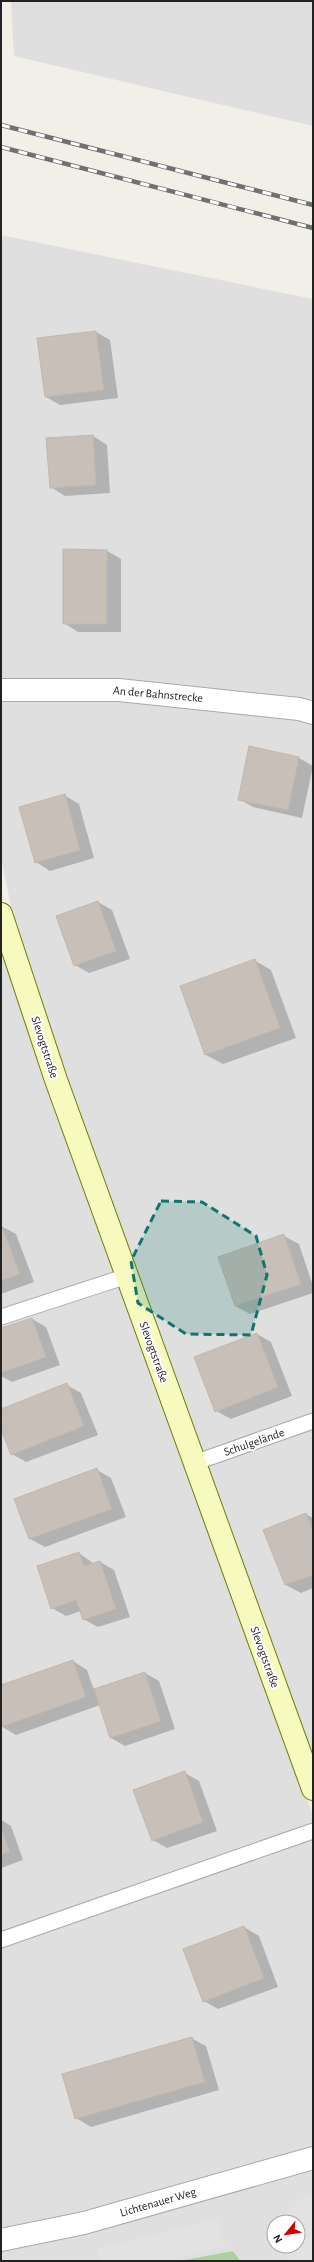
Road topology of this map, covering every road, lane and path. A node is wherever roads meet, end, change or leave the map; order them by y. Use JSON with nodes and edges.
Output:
{"nodes":[{"id":1,"x":1,"y":690,"type":"edge"},
{"id":2,"x":313,"y":713,"type":"edge"},
{"id":3,"x":1,"y":914,"type":"edge"},
{"id":4,"x":127,"y":1276,"type":"junction"},
{"id":5,"x":1,"y":1317,"type":"edge"},
{"id":6,"x":313,"y":1421,"type":"edge"},
{"id":7,"x":194,"y":1463,"type":"junction"},
{"id":8,"x":313,"y":1789,"type":"edge"},
{"id":9,"x":313,"y":1831,"type":"edge"},
{"id":10,"x":1,"y":1940,"type":"edge"},
{"id":11,"x":313,"y":2158,"type":"edge"},
{"id":12,"x":1,"y":2240,"type":"edge"}],
"edges":[{"from":1,"to":2,"type":"street","name":"An der Bahnstrecke"},
{"from":3,"to":4,"type":"street","name":"Slevogtstraße"},
{"from":4,"to":5,"type":"lane"},
{"from":4,"to":7,"type":"street","name":"Slevogtstraße"},
{"from":6,"to":7,"type":"lane","name":"Schulgelände"},
{"from":7,"to":8,"type":"street","name":"Slevogtstraße"},
{"from":9,"to":10,"type":"lane"},
{"from":11,"to":12,"type":"street","name":"Lichtenauer Weg"}]}
